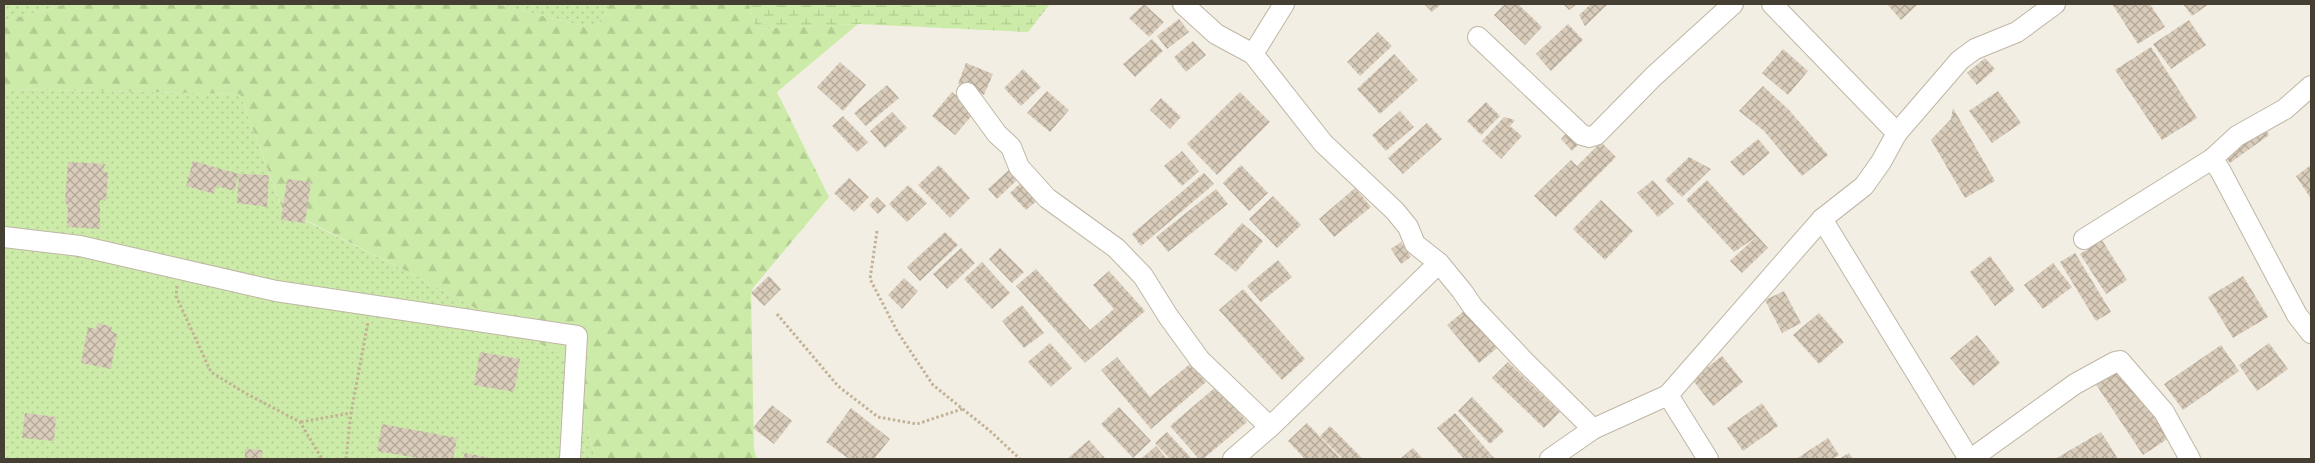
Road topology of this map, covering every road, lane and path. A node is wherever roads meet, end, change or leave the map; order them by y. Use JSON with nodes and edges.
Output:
{"nodes":[{"id":1,"x":1183,"y":4,"type":"edge"},
{"id":2,"x":1284,"y":4,"type":"edge"},
{"id":3,"x":1733,"y":4,"type":"edge"},
{"id":4,"x":1772,"y":4,"type":"edge"},
{"id":5,"x":2055,"y":4,"type":"edge"},
{"id":6,"x":1478,"y":37,"type":"dead end"},
{"id":7,"x":1253,"y":54,"type":"junction"},
{"id":8,"x":2311,"y":86,"type":"edge"},
{"id":9,"x":967,"y":93,"type":"dead end"},
{"id":10,"x":1897,"y":134,"type":"junction"},
{"id":11,"x":2212,"y":159,"type":"junction"},
{"id":12,"x":1822,"y":219,"type":"junction"},
{"id":13,"x":877,"y":231,"type":"dead end"},
{"id":14,"x":4,"y":237,"type":"edge"},
{"id":15,"x":2084,"y":239,"type":"dead end"},
{"id":16,"x":1438,"y":263,"type":"junction"},
{"id":17,"x":179,"y":269,"type":"junction"},
{"id":18,"x":371,"y":304,"type":"junction"},
{"id":19,"x":777,"y":314,"type":"dead end"},
{"id":20,"x":2311,"y":333,"type":"edge"},
{"id":21,"x":1668,"y":395,"type":"junction"},
{"id":22,"x":963,"y":409,"type":"junction"},
{"id":23,"x":352,"y":412,"type":"junction"},
{"id":24,"x":300,"y":422,"type":"junction"},
{"id":25,"x":1270,"y":427,"type":"junction"},
{"id":26,"x":1594,"y":429,"type":"junction"},
{"id":27,"x":322,"y":459,"type":"edge"},
{"id":28,"x":346,"y":459,"type":"edge"},
{"id":29,"x":570,"y":459,"type":"edge"},
{"id":30,"x":1020,"y":459,"type":"edge"},
{"id":31,"x":1233,"y":459,"type":"edge"},
{"id":32,"x":1550,"y":459,"type":"edge"},
{"id":33,"x":1708,"y":459,"type":"edge"},
{"id":34,"x":1970,"y":459,"type":"edge"},
{"id":35,"x":2190,"y":459,"type":"edge"}],
"edges":[{"from":1,"to":7,"type":"street"},
{"from":2,"to":7,"type":"street"},
{"from":3,"to":6,"type":"street"},
{"from":4,"to":10,"type":"street"},
{"from":5,"to":10,"type":"street"},
{"from":7,"to":16,"type":"street"},
{"from":8,"to":11,"type":"street"},
{"from":9,"to":25,"type":"street"},
{"from":10,"to":12,"type":"street"},
{"from":11,"to":15,"type":"street"},
{"from":11,"to":20,"type":"street"},
{"from":12,"to":21,"type":"street"},
{"from":12,"to":34,"type":"street"},
{"from":13,"to":22,"type":"path"},
{"from":14,"to":17,"type":"street"},
{"from":16,"to":25,"type":"street"},
{"from":16,"to":26,"type":"street"},
{"from":17,"to":18,"type":"street"},
{"from":17,"to":24,"type":"path"},
{"from":18,"to":23,"type":"path"},
{"from":18,"to":29,"type":"street"},
{"from":19,"to":22,"type":"path"},
{"from":21,"to":26,"type":"street"},
{"from":21,"to":33,"type":"street"},
{"from":22,"to":30,"type":"path"},
{"from":23,"to":24,"type":"path"},
{"from":23,"to":28,"type":"path"},
{"from":24,"to":27,"type":"path"},
{"from":25,"to":31,"type":"street"},
{"from":26,"to":32,"type":"street"},
{"from":34,"to":35,"type":"street"}]}
